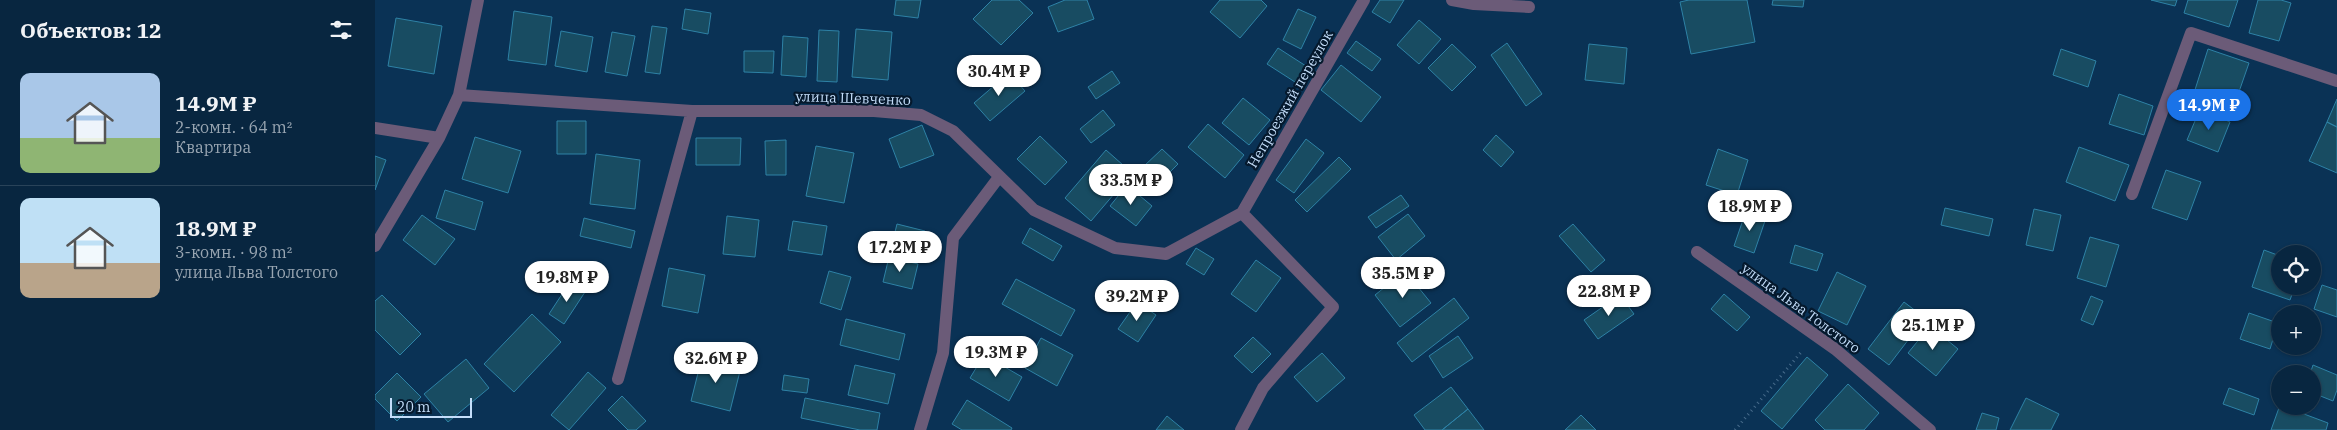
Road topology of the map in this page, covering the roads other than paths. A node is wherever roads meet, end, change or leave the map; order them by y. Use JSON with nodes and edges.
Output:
{"nodes":[{"id":1,"x":478,"y":0,"type":"edge"},
{"id":2,"x":1364,"y":0,"type":"edge"},
{"id":3,"x":1451,"y":0,"type":"edge"},
{"id":4,"x":1529,"y":7,"type":"dead end"},
{"id":5,"x":2337,"y":81,"type":"edge"},
{"id":6,"x":459,"y":95,"type":"junction"},
{"id":7,"x":693,"y":110,"type":"junction"},
{"id":8,"x":375,"y":128,"type":"edge"},
{"id":9,"x":439,"y":138,"type":"junction"},
{"id":10,"x":999,"y":176,"type":"junction"},
{"id":11,"x":2132,"y":194,"type":"dead end"},
{"id":12,"x":1242,"y":213,"type":"junction"},
{"id":13,"x":375,"y":246,"type":"edge"},
{"id":14,"x":1697,"y":252,"type":"dead end"},
{"id":15,"x":618,"y":379,"type":"dead end"},
{"id":16,"x":920,"y":430,"type":"edge"},
{"id":17,"x":1241,"y":430,"type":"edge"},
{"id":18,"x":1930,"y":430,"type":"edge"}],
"edges":[{"from":1,"to":6,"type":"street"},
{"from":2,"to":12,"type":"street","name":"Непроезжий переулок"},
{"from":3,"to":4,"type":"street"},
{"from":5,"to":11,"type":"street"},
{"from":6,"to":7,"type":"street","name":"улица Шевченко"},
{"from":6,"to":9,"type":"street"},
{"from":7,"to":10,"type":"street","name":"улица Шевченко"},
{"from":7,"to":15,"type":"street"},
{"from":8,"to":9,"type":"street"},
{"from":9,"to":13,"type":"street"},
{"from":10,"to":12,"type":"street","name":"улица Шевченко"},
{"from":10,"to":16,"type":"street"},
{"from":12,"to":17,"type":"street"},
{"from":14,"to":18,"type":"street","name":"улица Льва Толстого"}]}
